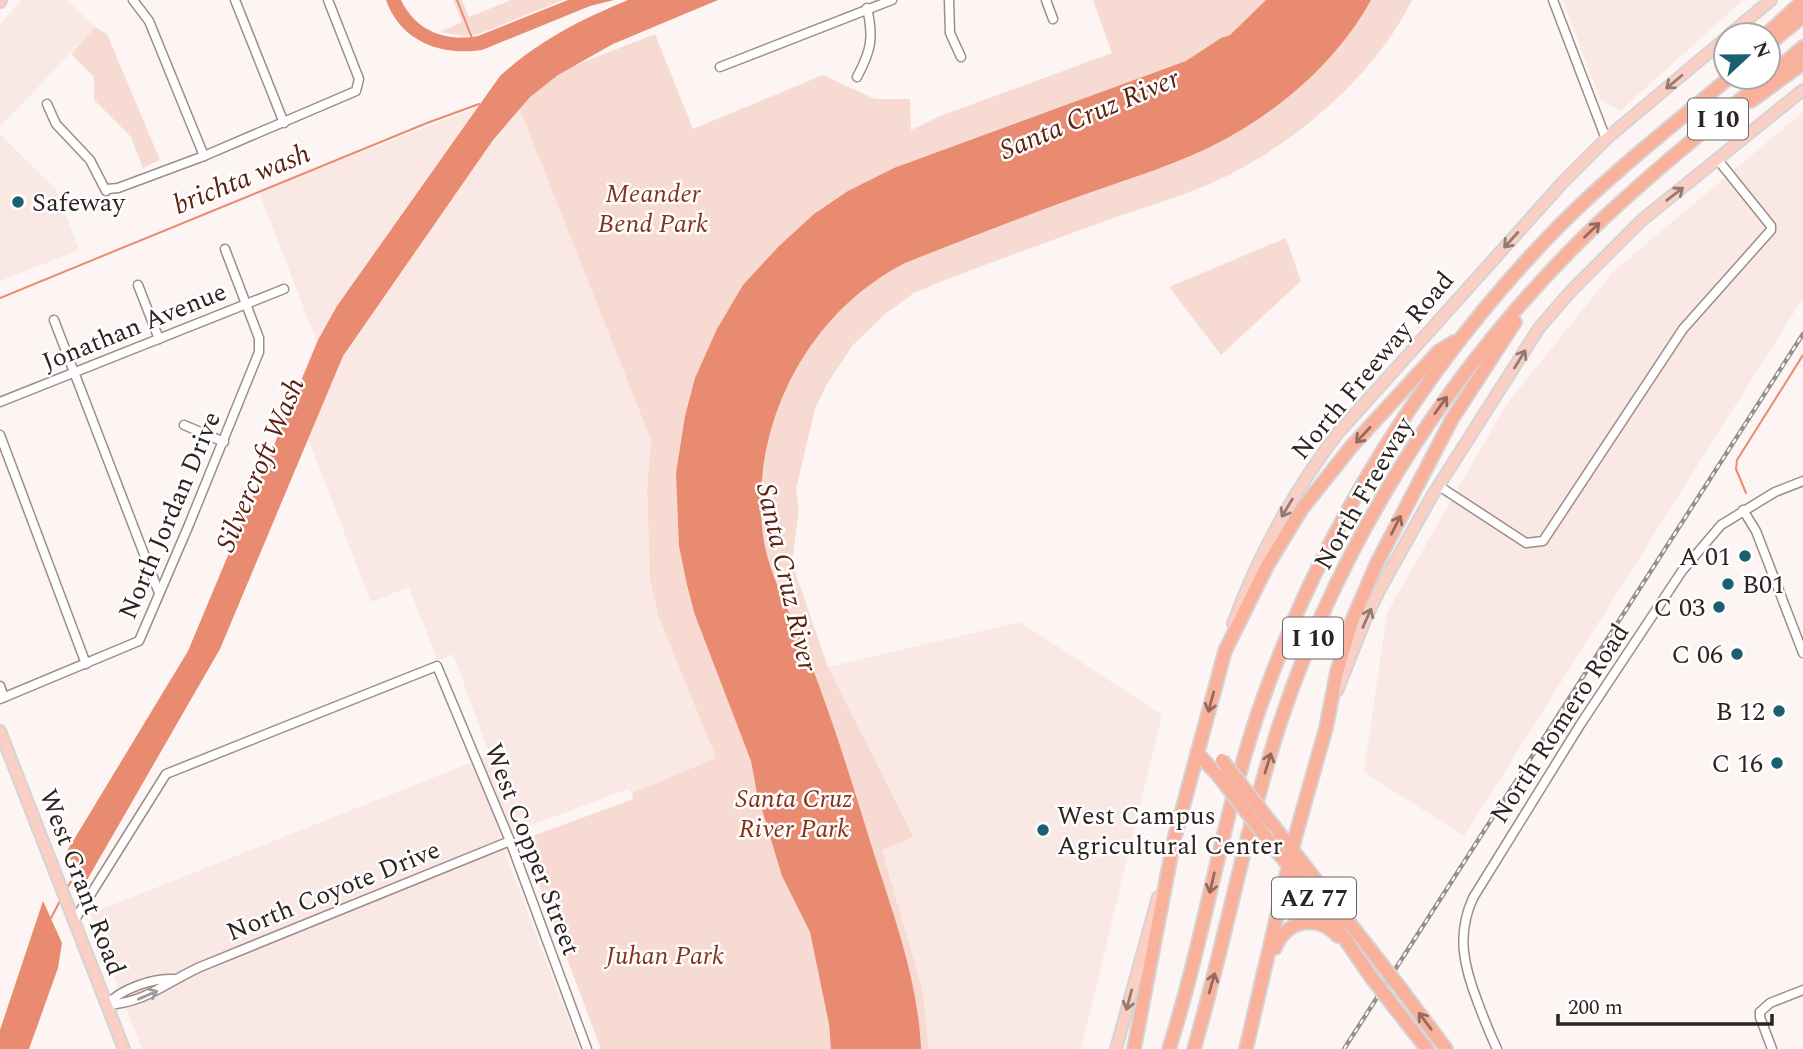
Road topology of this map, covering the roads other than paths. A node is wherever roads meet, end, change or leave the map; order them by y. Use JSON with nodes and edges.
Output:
{"nodes":[{"id":1,"x":133,"y":0,"type":"edge"},
{"id":2,"x":235,"y":0,"type":"edge"},
{"id":3,"x":328,"y":0,"type":"edge"},
{"id":4,"x":892,"y":0,"type":"edge"},
{"id":5,"x":949,"y":0,"type":"edge"},
{"id":6,"x":1046,"y":0,"type":"edge"},
{"id":7,"x":1553,"y":0,"type":"edge"},
{"id":8,"x":1771,"y":0,"type":"edge"},
{"id":9,"x":1803,"y":1,"type":"edge"},
{"id":10,"x":867,"y":8,"type":"junction"},
{"id":11,"x":1803,"y":16,"type":"edge"},
{"id":12,"x":1054,"y":19,"type":"dead end"},
{"id":13,"x":1746,"y":21,"type":"edge"},
{"id":14,"x":1781,"y":21,"type":"edge"},
{"id":15,"x":1782,"y":33,"type":"edge"},
{"id":16,"x":1803,"y":47,"type":"edge"},
{"id":17,"x":1712,"y":50,"type":"edge"},
{"id":18,"x":961,"y":57,"type":"dead end"},
{"id":19,"x":1803,"y":63,"type":"edge"},
{"id":20,"x":1782,"y":65,"type":"edge"},
{"id":21,"x":720,"y":68,"type":"dead end"},
{"id":22,"x":857,"y":78,"type":"dead end"},
{"id":23,"x":1712,"y":86,"type":"edge"},
{"id":24,"x":1803,"y":90,"type":"edge"},
{"id":25,"x":1713,"y":91,"type":"edge"},
{"id":26,"x":1752,"y":91,"type":"edge"},
{"id":27,"x":47,"y":104,"type":"dead end"},
{"id":28,"x":284,"y":123,"type":"junction"},
{"id":29,"x":1606,"y":139,"type":"junction"},
{"id":30,"x":1653,"y":142,"type":"junction"},
{"id":31,"x":204,"y":156,"type":"junction"},
{"id":32,"x":1718,"y":160,"type":"junction"},
{"id":33,"x":1669,"y":161,"type":"junction"},
{"id":34,"x":225,"y":249,"type":"dead end"},
{"id":35,"x":1544,"y":279,"type":"junction"},
{"id":36,"x":138,"y":285,"type":"dead end"},
{"id":37,"x":284,"y":289,"type":"dead end"},
{"id":38,"x":247,"y":303,"type":"junction"},
{"id":39,"x":54,"y":320,"type":"dead end"},
{"id":40,"x":1464,"y":336,"type":"junction"},
{"id":41,"x":159,"y":339,"type":"junction"},
{"id":42,"x":74,"y":373,"type":"junction"},
{"id":43,"x":0,"y":402,"type":"edge"},
{"id":44,"x":184,"y":425,"type":"dead end"},
{"id":45,"x":0,"y":435,"type":"edge"},
{"id":46,"x":224,"y":442,"type":"junction"},
{"id":47,"x":1803,"y":481,"type":"edge"},
{"id":48,"x":1439,"y":486,"type":"junction"},
{"id":49,"x":1743,"y":510,"type":"junction"},
{"id":50,"x":159,"y":593,"type":"junction"},
{"id":51,"x":1225,"y":651,"type":"junction"},
{"id":52,"x":1803,"y":653,"type":"edge"},
{"id":53,"x":86,"y":663,"type":"junction"},
{"id":54,"x":0,"y":686,"type":"edge"},
{"id":55,"x":2,"y":698,"type":"edge"},
{"id":56,"x":1326,"y":727,"type":"junction"},
{"id":57,"x":0,"y":731,"type":"edge"},
{"id":58,"x":1197,"y":753,"type":"junction"},
{"id":59,"x":1174,"y":840,"type":"junction"},
{"id":60,"x":509,"y":841,"type":"junction"},
{"id":61,"x":1293,"y":851,"type":"junction"},
{"id":62,"x":1289,"y":867,"type":"junction"},
{"id":63,"x":73,"y":918,"type":"junction"},
{"id":64,"x":1357,"y":957,"type":"junction"},
{"id":65,"x":1261,"y":986,"type":"junction"},
{"id":66,"x":1803,"y":990,"type":"edge"},
{"id":67,"x":107,"y":1005,"type":"junction"},
{"id":68,"x":124,"y":1049,"type":"edge"},
{"id":69,"x":587,"y":1049,"type":"edge"},
{"id":70,"x":1116,"y":1049,"type":"edge"},
{"id":71,"x":1134,"y":1049,"type":"edge"},
{"id":72,"x":1168,"y":1049,"type":"edge"},
{"id":73,"x":1194,"y":1049,"type":"edge"},
{"id":74,"x":1247,"y":1049,"type":"edge"},
{"id":75,"x":1427,"y":1049,"type":"edge"},
{"id":76,"x":1446,"y":1049,"type":"edge"},
{"id":77,"x":1497,"y":1049,"type":"edge"},
{"id":78,"x":1772,"y":1049,"type":"edge"}],
"edges":[{"from":1,"to":31,"type":"street"},
{"from":2,"to":28,"type":"street"},
{"from":3,"to":28,"type":"street"},
{"from":4,"to":10,"type":"street"},
{"from":5,"to":18,"type":"street"},
{"from":6,"to":12,"type":"street"},
{"from":7,"to":29,"type":"street"},
{"from":8,"to":13,"type":"main road","name":"North Freeway Road"},
{"from":9,"to":14,"type":"highway"},
{"from":10,"to":21,"type":"street"},
{"from":10,"to":22,"type":"street"},
{"from":11,"to":15,"type":"highway"},
{"from":16,"to":20,"type":"highway","name":"North Freeway","number":"I 10"},
{"from":17,"to":29,"type":"main road","name":"North Freeway Road","one_way":true},
{"from":19,"to":33,"type":"highway"},
{"from":23,"to":30,"type":"highway"},
{"from":24,"to":32,"type":"main road"},
{"from":25,"to":30,"type":"highway","name":"North Freeway","number":"I 10"},
{"from":26,"to":33,"type":"highway","name":"North Freeway","number":"I 10"},
{"from":27,"to":31,"type":"street"},
{"from":28,"to":31,"type":"street"},
{"from":29,"to":51,"type":"main road","name":"North Freeway Road","one_way":true},
{"from":30,"to":40,"type":"highway","name":"North Freeway","number":"I 10"},
{"from":48,"to":32,"type":"main road","one_way":true},
{"from":32,"to":48,"type":"street"},
{"from":35,"to":33,"type":"highway","name":"North Freeway","number":"I 10","one_way":true},
{"from":34,"to":38,"type":"street","name":"North Jordan Drive"},
{"from":56,"to":35,"type":"highway","one_way":true},
{"from":73,"to":35,"type":"highway","name":"North Freeway","number":"I 10","one_way":true},
{"from":36,"to":41,"type":"street"},
{"from":37,"to":38,"type":"street","name":"Jonathan Avenue"},
{"from":38,"to":41,"type":"street","name":"Jonathan Avenue"},
{"from":38,"to":46,"type":"street","name":"North Jordan Drive"},
{"from":39,"to":42,"type":"street"},
{"from":40,"to":51,"type":"highway","one_way":true},
{"from":40,"to":72,"type":"highway","name":"North Freeway","number":"I 10","one_way":true},
{"from":41,"to":42,"type":"street","name":"Jonathan Avenue"},
{"from":42,"to":43,"type":"street","name":"Jonathan Avenue"},
{"from":42,"to":50,"type":"street"},
{"from":44,"to":46,"type":"street"},
{"from":45,"to":53,"type":"street"},
{"from":46,"to":50,"type":"street","name":"North Jordan Drive"},
{"from":47,"to":49,"type":"street","name":"North Romero Road"},
{"from":56,"to":48,"type":"main road","one_way":true},
{"from":49,"to":52,"type":"street"},
{"from":49,"to":77,"type":"street","name":"North Romero Road"},
{"from":50,"to":53,"type":"street","name":"North Jordan Drive"},
{"from":51,"to":58,"type":"highway","name":"North Freeway Road","one_way":true},
{"from":53,"to":55,"type":"street","name":"North Jordan Drive"},
{"from":54,"to":55,"type":"street"},
{"from":56,"to":61,"type":"highway"},
{"from":57,"to":63,"type":"main road","name":"West Grant Road"},
{"from":58,"to":59,"type":"highway","name":"North Freeway Road"},
{"from":58,"to":61,"type":"highway","number":"AZ 77","bridge":true},
{"from":58,"to":62,"type":"highway","number":"AZ 77","bridge":true},
{"from":59,"to":70,"type":"main road","name":"North Freeway Road","one_way":true},
{"from":59,"to":71,"type":"highway"},
{"from":60,"to":63,"type":"street","name":"West Copper Street"},
{"from":60,"to":67,"type":"street","name":"North Coyote Drive"},
{"from":60,"to":69,"type":"street","name":"West Copper Street"},
{"from":61,"to":62,"type":"highway"},
{"from":76,"to":61,"type":"highway","number":"AZ 77","one_way":true,"bridge":true},
{"from":62,"to":64,"type":"highway","number":"AZ 77"},
{"from":62,"to":65,"type":"highway"},
{"from":63,"to":67,"type":"main road","name":"West Grant Road"},
{"from":64,"to":65,"type":"highway"},
{"from":64,"to":75,"type":"highway","number":"AZ 77","bridge":true},
{"from":65,"to":74,"type":"highway"},
{"from":66,"to":78,"type":"street"},
{"from":67,"to":68,"type":"main road","name":"West Grant Road"}]}
